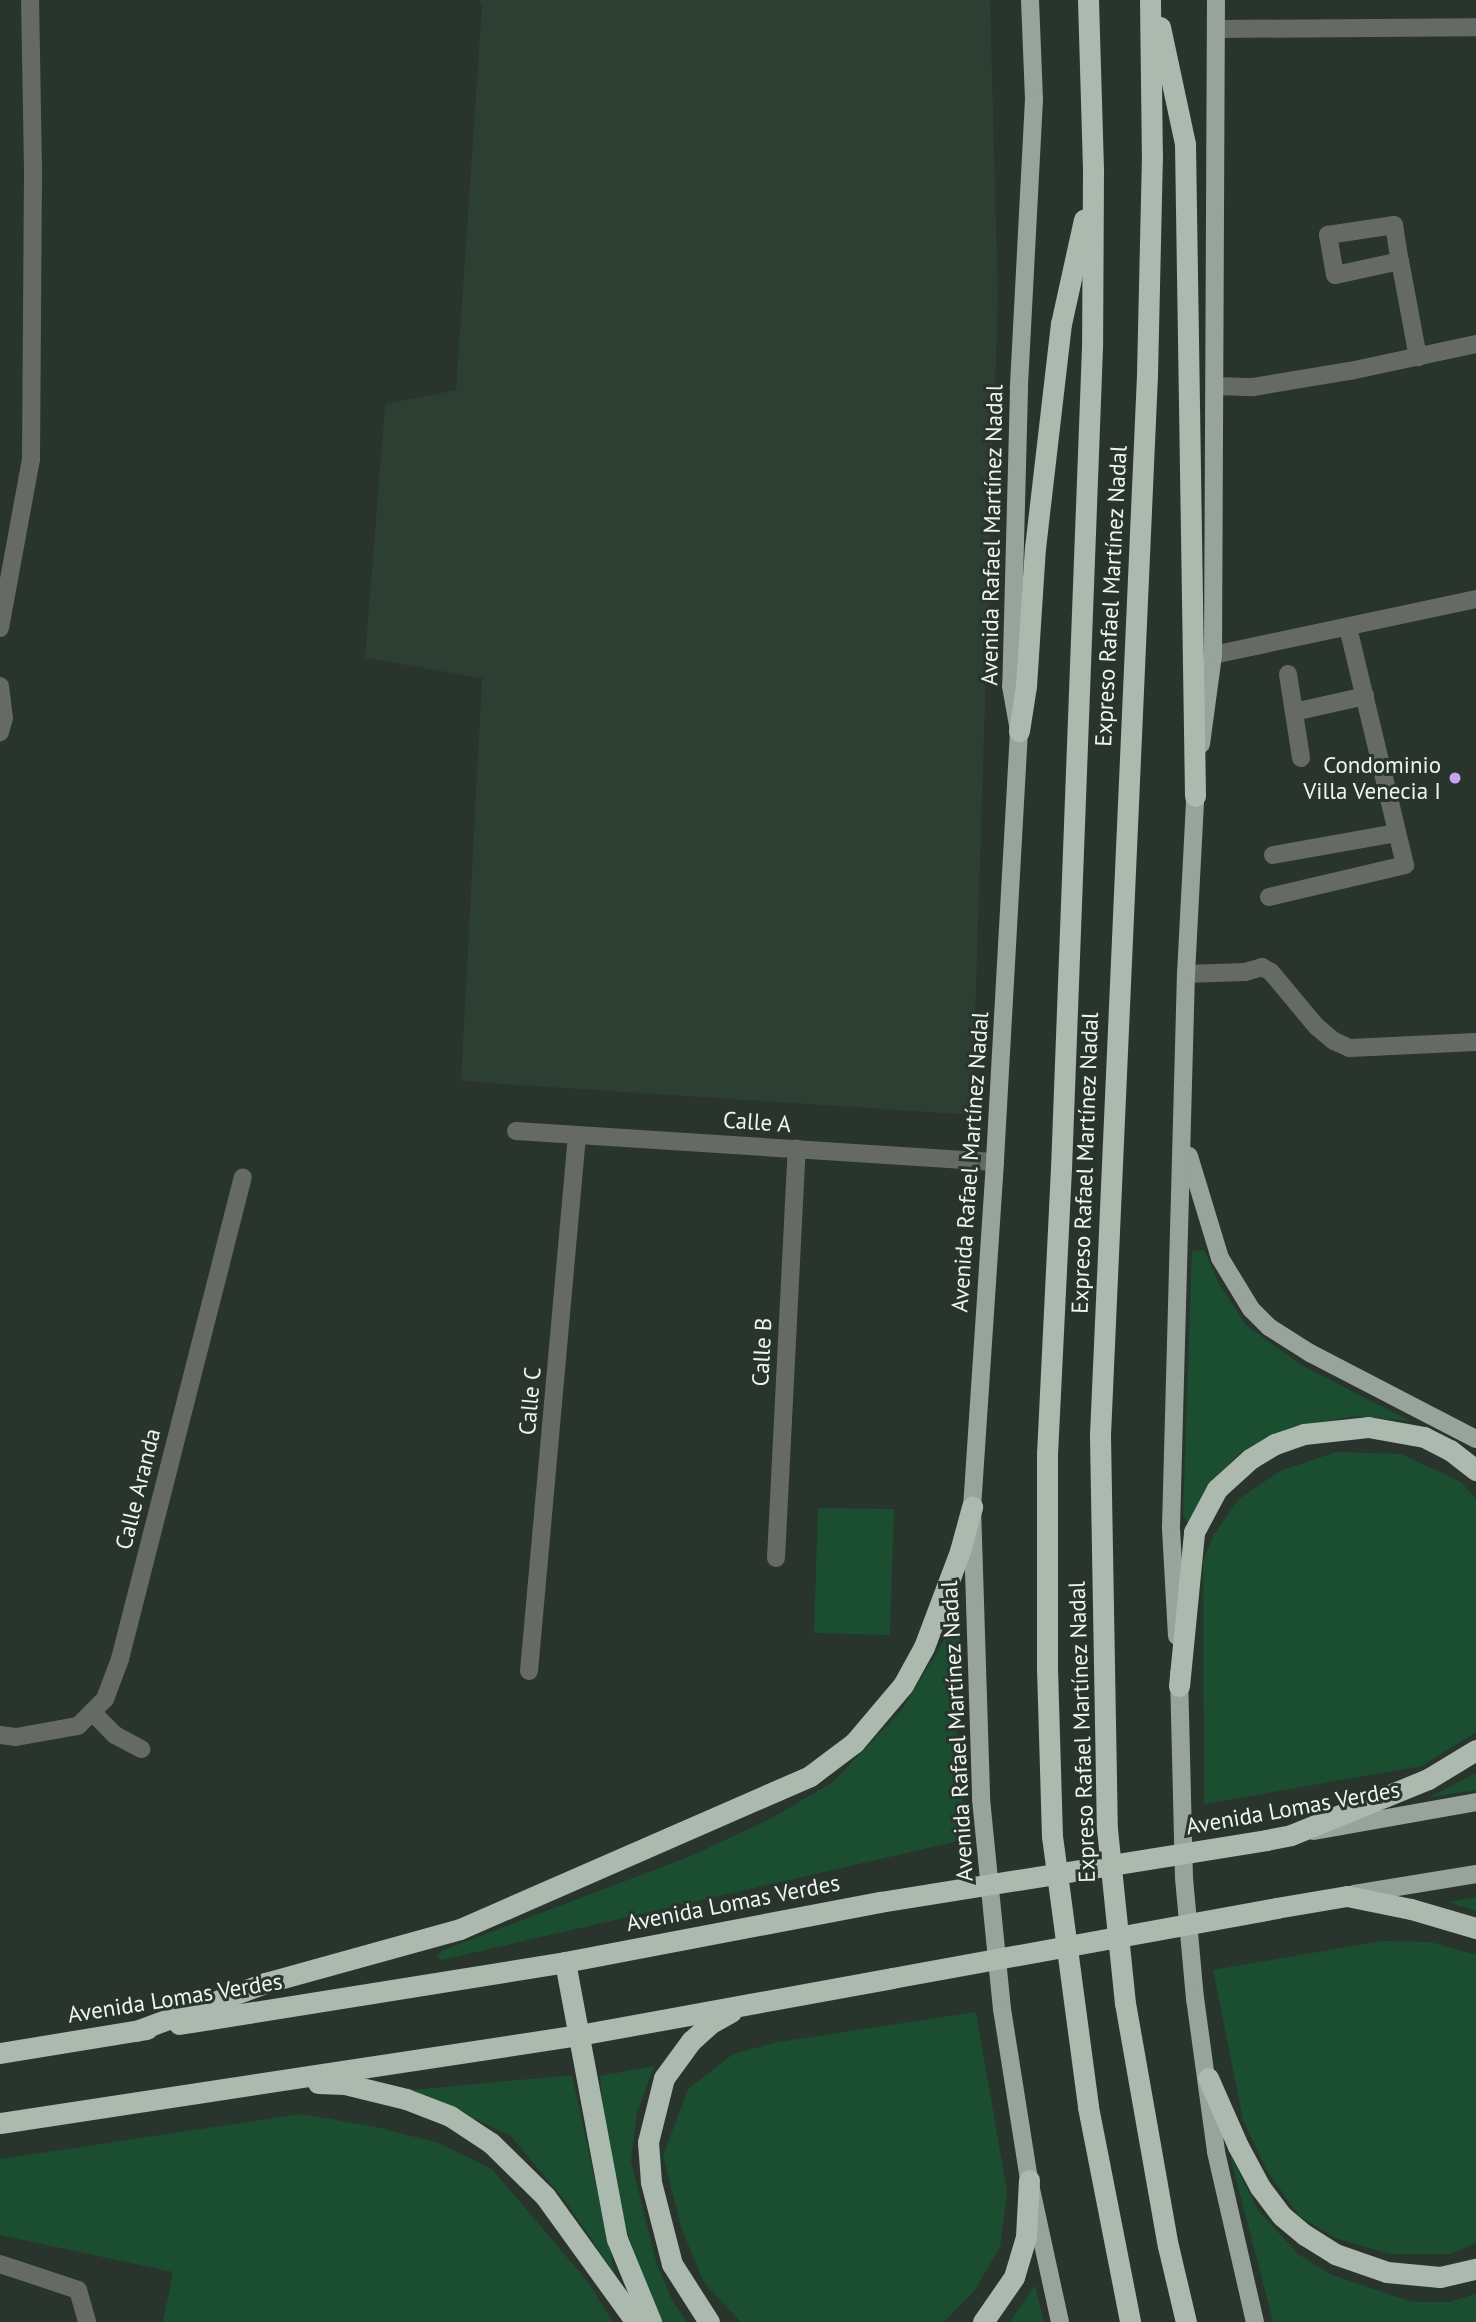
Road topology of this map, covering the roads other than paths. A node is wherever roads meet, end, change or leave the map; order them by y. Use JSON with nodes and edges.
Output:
{"nodes":[{"id":1,"x":30,"y":0,"type":"edge"},
{"id":2,"x":1030,"y":0,"type":"edge"},
{"id":3,"x":1088,"y":0,"type":"edge"},
{"id":4,"x":1152,"y":0,"type":"edge"},
{"id":5,"x":1216,"y":0,"type":"edge"},
{"id":6,"x":1476,"y":27,"type":"edge"},
{"id":7,"x":1217,"y":29,"type":"junction"},
{"id":8,"x":1093,"y":172,"type":"junction"},
{"id":9,"x":1400,"y":261,"type":"dead end"},
{"id":10,"x":1476,"y":344,"type":"edge"},
{"id":11,"x":1418,"y":356,"type":"junction"},
{"id":12,"x":1216,"y":386,"type":"junction"},
{"id":13,"x":1476,"y":599,"type":"edge"},
{"id":14,"x":1348,"y":627,"type":"junction"},
{"id":15,"x":0,"y":628,"type":"edge"},
{"id":16,"x":1213,"y":655,"type":"junction"},
{"id":17,"x":1288,"y":674,"type":"dead end"},
{"id":18,"x":0,"y":686,"type":"edge"},
{"id":19,"x":1365,"y":696,"type":"junction"},
{"id":20,"x":1294,"y":712,"type":"junction"},
{"id":21,"x":1018,"y":731,"type":"junction"},
{"id":22,"x":0,"y":732,"type":"edge"},
{"id":23,"x":1301,"y":758,"type":"dead end"},
{"id":24,"x":1195,"y":796,"type":"junction"},
{"id":25,"x":1397,"y":833,"type":"junction"},
{"id":26,"x":1273,"y":855,"type":"dead end"},
{"id":27,"x":1269,"y":897,"type":"dead end"},
{"id":28,"x":1186,"y":974,"type":"junction"},
{"id":29,"x":1476,"y":1042,"type":"edge"},
{"id":30,"x":516,"y":1131,"type":"dead end"},
{"id":31,"x":577,"y":1135,"type":"junction"},
{"id":32,"x":1184,"y":1140,"type":"junction"},
{"id":33,"x":797,"y":1149,"type":"junction"},
{"id":34,"x":995,"y":1162,"type":"junction"},
{"id":35,"x":243,"y":1177,"type":"dead end"},
{"id":36,"x":1476,"y":1439,"type":"edge"},
{"id":37,"x":1476,"y":1470,"type":"edge"},
{"id":38,"x":972,"y":1507,"type":"junction"},
{"id":39,"x":775,"y":1558,"type":"dead end"},
{"id":40,"x":529,"y":1671,"type":"dead end"},
{"id":41,"x":1180,"y":1686,"type":"junction"},
{"id":42,"x":92,"y":1712,"type":"junction"},
{"id":43,"x":0,"y":1735,"type":"edge"},
{"id":44,"x":141,"y":1749,"type":"dead end"},
{"id":45,"x":1476,"y":1750,"type":"edge"},
{"id":46,"x":1476,"y":1802,"type":"edge"},
{"id":47,"x":1291,"y":1835,"type":"junction"},
{"id":48,"x":1476,"y":1874,"type":"edge"},
{"id":49,"x":1347,"y":1896,"type":"junction"},
{"id":50,"x":1476,"y":1928,"type":"edge"},
{"id":51,"x":565,"y":1962,"type":"junction"},
{"id":52,"x":745,"y":2005,"type":"junction"},
{"id":53,"x":136,"y":2031,"type":"junction"},
{"id":54,"x":579,"y":2035,"type":"junction"},
{"id":55,"x":0,"y":2053,"type":"edge"},
{"id":56,"x":1208,"y":2078,"type":"junction"},
{"id":57,"x":274,"y":2080,"type":"junction"},
{"id":58,"x":0,"y":2123,"type":"edge"},
{"id":59,"x":1029,"y":2180,"type":"junction"},
{"id":60,"x":0,"y":2264,"type":"edge"},
{"id":61,"x":1476,"y":2269,"type":"edge"},
{"id":62,"x":87,"y":2322,"type":"edge"},
{"id":63,"x":636,"y":2322,"type":"edge"},
{"id":64,"x":651,"y":2322,"type":"edge"},
{"id":65,"x":709,"y":2322,"type":"edge"},
{"id":66,"x":983,"y":2322,"type":"edge"},
{"id":67,"x":1060,"y":2322,"type":"edge"},
{"id":68,"x":1130,"y":2322,"type":"edge"},
{"id":69,"x":1186,"y":2322,"type":"edge"},
{"id":70,"x":1255,"y":2322,"type":"edge"}],
"edges":[{"from":1,"to":15,"type":"street"},
{"from":2,"to":21,"type":"main road","name":"Avenida Rafael Martínez Nadal"},
{"from":3,"to":8,"type":"highway","name":"Expreso Rafael Martínez Nadal"},
{"from":4,"to":24,"type":"highway"},
{"from":4,"to":69,"type":"highway","name":"Expreso Rafael Martínez Nadal"},
{"from":5,"to":7,"type":"main road"},
{"from":6,"to":7,"type":"street"},
{"from":7,"to":12,"type":"main road"},
{"from":8,"to":21,"type":"highway"},
{"from":8,"to":68,"type":"highway","name":"Expreso Rafael Martínez Nadal"},
{"from":9,"to":11,"type":"street"},
{"from":10,"to":11,"type":"street"},
{"from":11,"to":12,"type":"street"},
{"from":12,"to":16,"type":"main road"},
{"from":13,"to":14,"type":"street"},
{"from":14,"to":16,"type":"street"},
{"from":14,"to":19,"type":"street"},
{"from":16,"to":24,"type":"main road"},
{"from":17,"to":20,"type":"street"},
{"from":18,"to":22,"type":"street"},
{"from":19,"to":20,"type":"street"},
{"from":19,"to":25,"type":"street"},
{"from":20,"to":23,"type":"street"},
{"from":21,"to":34,"type":"main road","name":"Avenida Rafael Martínez Nadal"},
{"from":24,"to":28,"type":"main road"},
{"from":25,"to":26,"type":"street"},
{"from":25,"to":27,"type":"street"},
{"from":28,"to":29,"type":"street"},
{"from":28,"to":32,"type":"main road"},
{"from":30,"to":31,"type":"street","name":"Calle A"},
{"from":31,"to":33,"type":"street","name":"Calle A"},
{"from":31,"to":40,"type":"street","name":"Calle C"},
{"from":32,"to":36,"type":"main road"},
{"from":32,"to":41,"type":"main road"},
{"from":33,"to":34,"type":"street","name":"Calle A"},
{"from":33,"to":39,"type":"street","name":"Calle B"},
{"from":34,"to":38,"type":"main road","name":"Avenida Rafael Martínez Nadal"},
{"from":35,"to":42,"type":"street","name":"Calle Aranda"},
{"from":37,"to":41,"type":"highway"},
{"from":38,"to":53,"type":"highway"},
{"from":38,"to":59,"type":"main road","name":"Avenida Rafael Martínez Nadal"},
{"from":41,"to":56,"type":"main road"},
{"from":42,"to":43,"type":"street","name":"Calle Aranda"},
{"from":42,"to":44,"type":"street"},
{"from":45,"to":47,"type":"highway"},
{"from":46,"to":47,"type":"main road","name":"Avenida Lomas Verdes"},
{"from":47,"to":51,"type":"highway","name":"Avenida Lomas Verdes","bridge":true},
{"from":48,"to":49,"type":"main road"},
{"from":49,"to":50,"type":"highway"},
{"from":49,"to":52,"type":"highway","bridge":true},
{"from":51,"to":53,"type":"highway","name":"Avenida Lomas Verdes"},
{"from":51,"to":54,"type":"highway"},
{"from":52,"to":54,"type":"highway"},
{"from":52,"to":65,"type":"highway"},
{"from":53,"to":55,"type":"highway","name":"Avenida Lomas Verdes"},
{"from":54,"to":57,"type":"highway"},
{"from":54,"to":64,"type":"highway"},
{"from":56,"to":61,"type":"highway"},
{"from":56,"to":70,"type":"main road"},
{"from":57,"to":58,"type":"highway"},
{"from":57,"to":63,"type":"highway"},
{"from":59,"to":66,"type":"highway"},
{"from":59,"to":67,"type":"main road","name":"Avenida Rafael Martínez Nadal"},
{"from":60,"to":62,"type":"street"}]}
